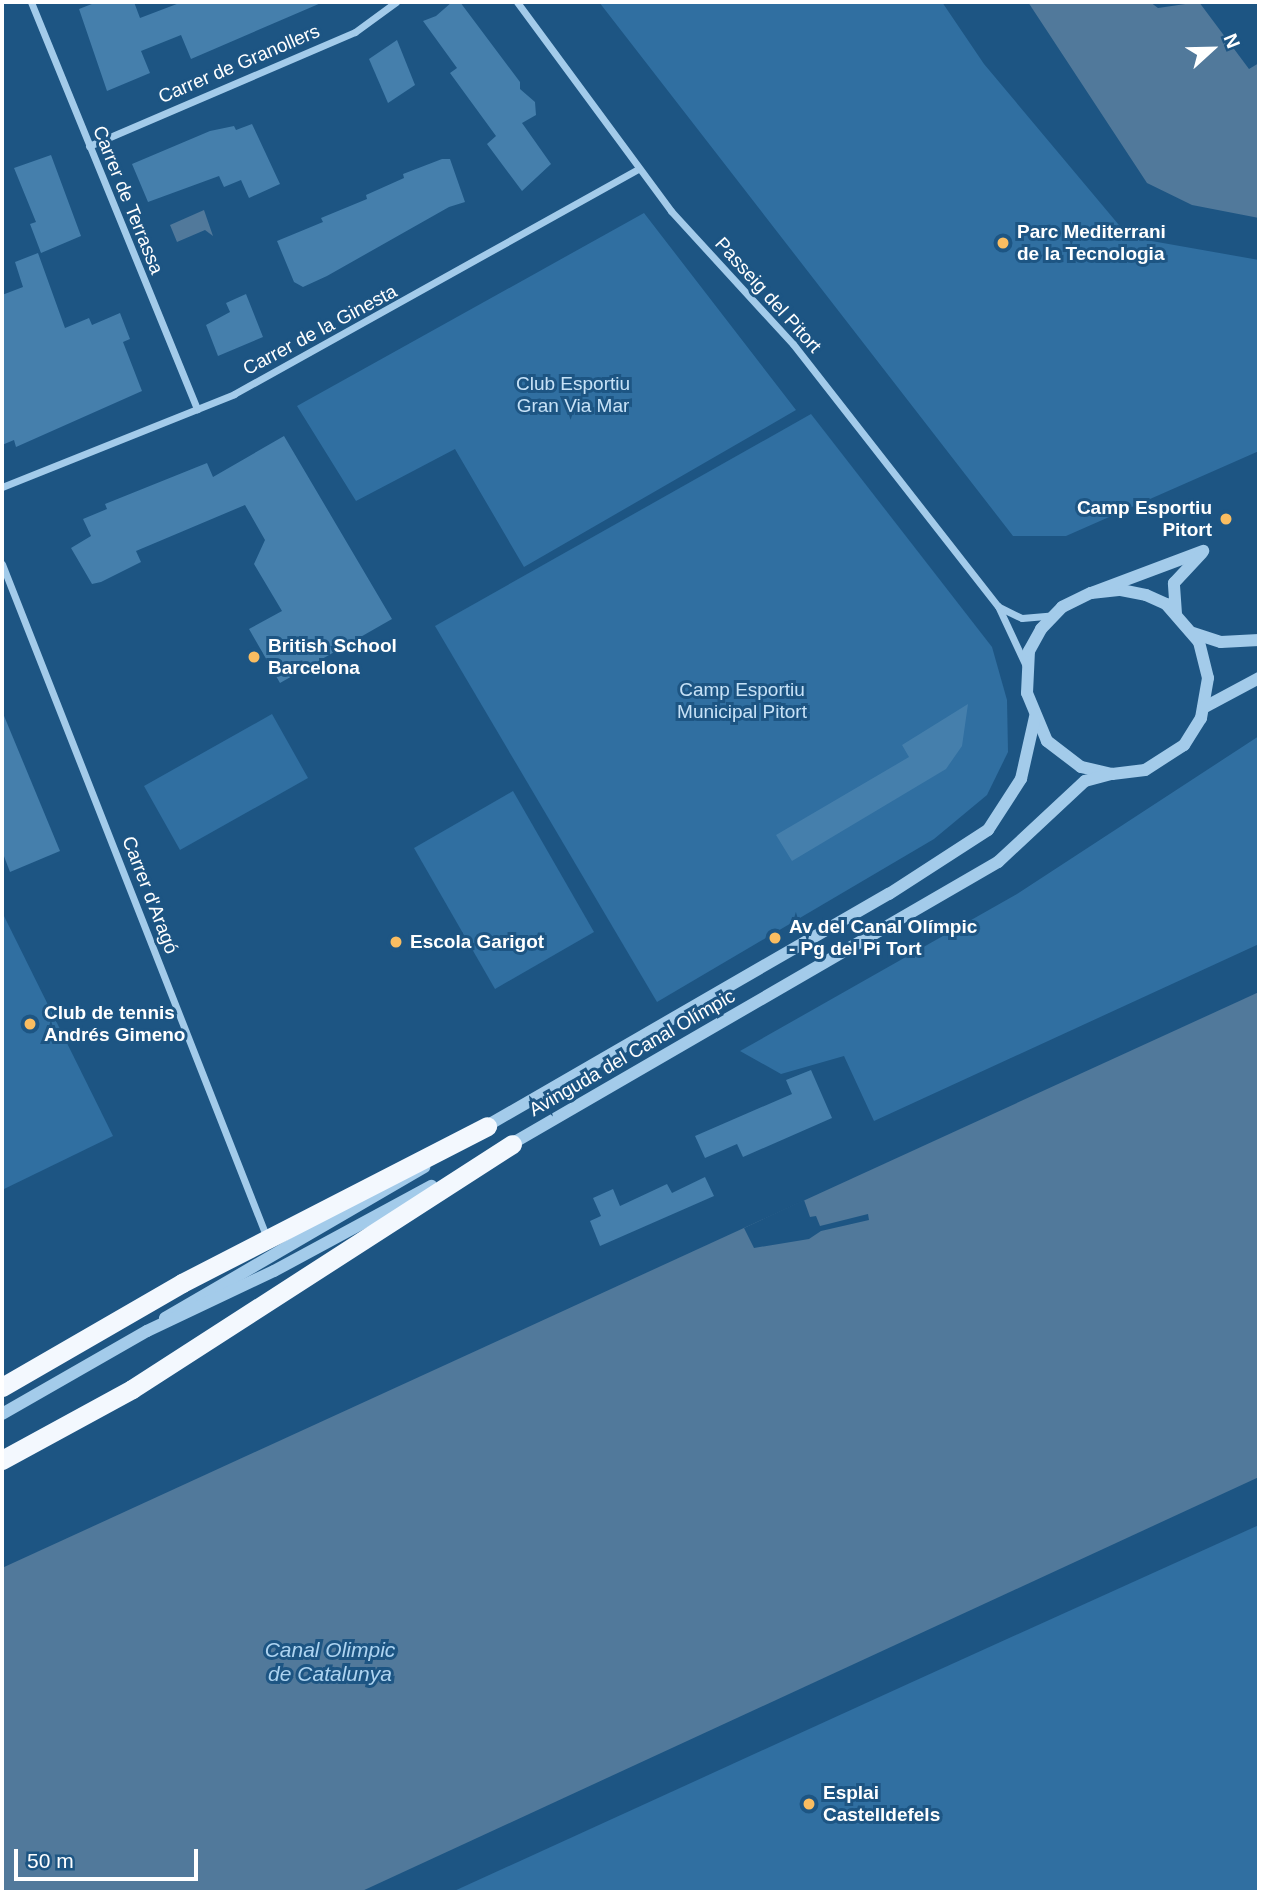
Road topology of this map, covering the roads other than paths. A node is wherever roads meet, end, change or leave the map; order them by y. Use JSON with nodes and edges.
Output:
{"nodes":[{"id":1,"x":31,"y":2,"type":"edge"},
{"id":2,"x":396,"y":2,"type":"edge"},
{"id":3,"x":517,"y":2,"type":"edge"},
{"id":4,"x":89,"y":146,"type":"junction"},
{"id":5,"x":638,"y":169,"type":"junction"},
{"id":6,"x":197,"y":409,"type":"junction"},
{"id":7,"x":2,"y":487,"type":"edge"},
{"id":8,"x":2,"y":564,"type":"edge"},
{"id":9,"x":1091,"y":593,"type":"junction"},
{"id":10,"x":998,"y":606,"type":"junction"},
{"id":11,"x":1177,"y":614,"type":"junction"},
{"id":12,"x":1055,"y":615,"type":"junction"},
{"id":13,"x":1193,"y":633,"type":"junction"},
{"id":14,"x":1259,"y":640,"type":"edge"},
{"id":15,"x":1027,"y":668,"type":"junction"},
{"id":16,"x":1259,"y":678,"type":"edge"},
{"id":17,"x":1203,"y":708,"type":"junction"},
{"id":18,"x":1035,"y":717,"type":"junction"},
{"id":19,"x":1112,"y":774,"type":"junction"},
{"id":20,"x":487,"y":1126,"type":"junction"},
{"id":21,"x":512,"y":1144,"type":"junction"},
{"id":22,"x":268,"y":1238,"type":"junction"},
{"id":23,"x":148,"y":1331,"type":"junction"},
{"id":24,"x":2,"y":1387,"type":"edge"},
{"id":25,"x":2,"y":1414,"type":"edge"},
{"id":26,"x":2,"y":1460,"type":"edge"}],
"edges":[{"from":1,"to":4,"type":"street","name":"Carrer de Terrassa"},
{"from":2,"to":4,"type":"street","name":"Carrer de Granollers"},
{"from":3,"to":5,"type":"street","name":"Passeig del Pitort"},
{"from":4,"to":6,"type":"street","name":"Carrer de Terrassa"},
{"from":5,"to":6,"type":"street","name":"Carrer de la Ginesta"},
{"from":5,"to":10,"type":"street","name":"Passeig del Pitort"},
{"from":6,"to":7,"type":"street","name":"Carrer de la Ginesta"},
{"from":8,"to":22,"type":"street","name":"Carrer d'Aragó"},
{"from":9,"to":11,"type":"street"},
{"from":9,"to":11,"type":"street"},
{"from":9,"to":12,"type":"street"},
{"from":10,"to":12,"type":"street"},
{"from":10,"to":15,"type":"street","name":"Passeig del Pitort"},
{"from":11,"to":13,"type":"street"},
{"from":12,"to":15,"type":"street"},
{"from":13,"to":14,"type":"street"},
{"from":13,"to":17,"type":"street"},
{"from":15,"to":18,"type":"street"},
{"from":16,"to":17,"type":"street"},
{"from":17,"to":19,"type":"street"},
{"from":18,"to":19,"type":"street"},
{"from":18,"to":20,"type":"street","name":"Avinguda del Canal Olímpic"},
{"from":19,"to":21,"type":"street","name":"Avinguda del Canal Olímpic"},
{"from":20,"to":22,"type":"highway"},
{"from":20,"to":23,"type":"street","name":"Avinguda del Canal Olímpic"},
{"from":21,"to":23,"type":"street","name":"Avinguda del Canal Olímpic"},
{"from":21,"to":26,"type":"highway"},
{"from":22,"to":24,"type":"highway"},
{"from":23,"to":25,"type":"street","name":"Avinguda del Canal Olímpic"}]}
